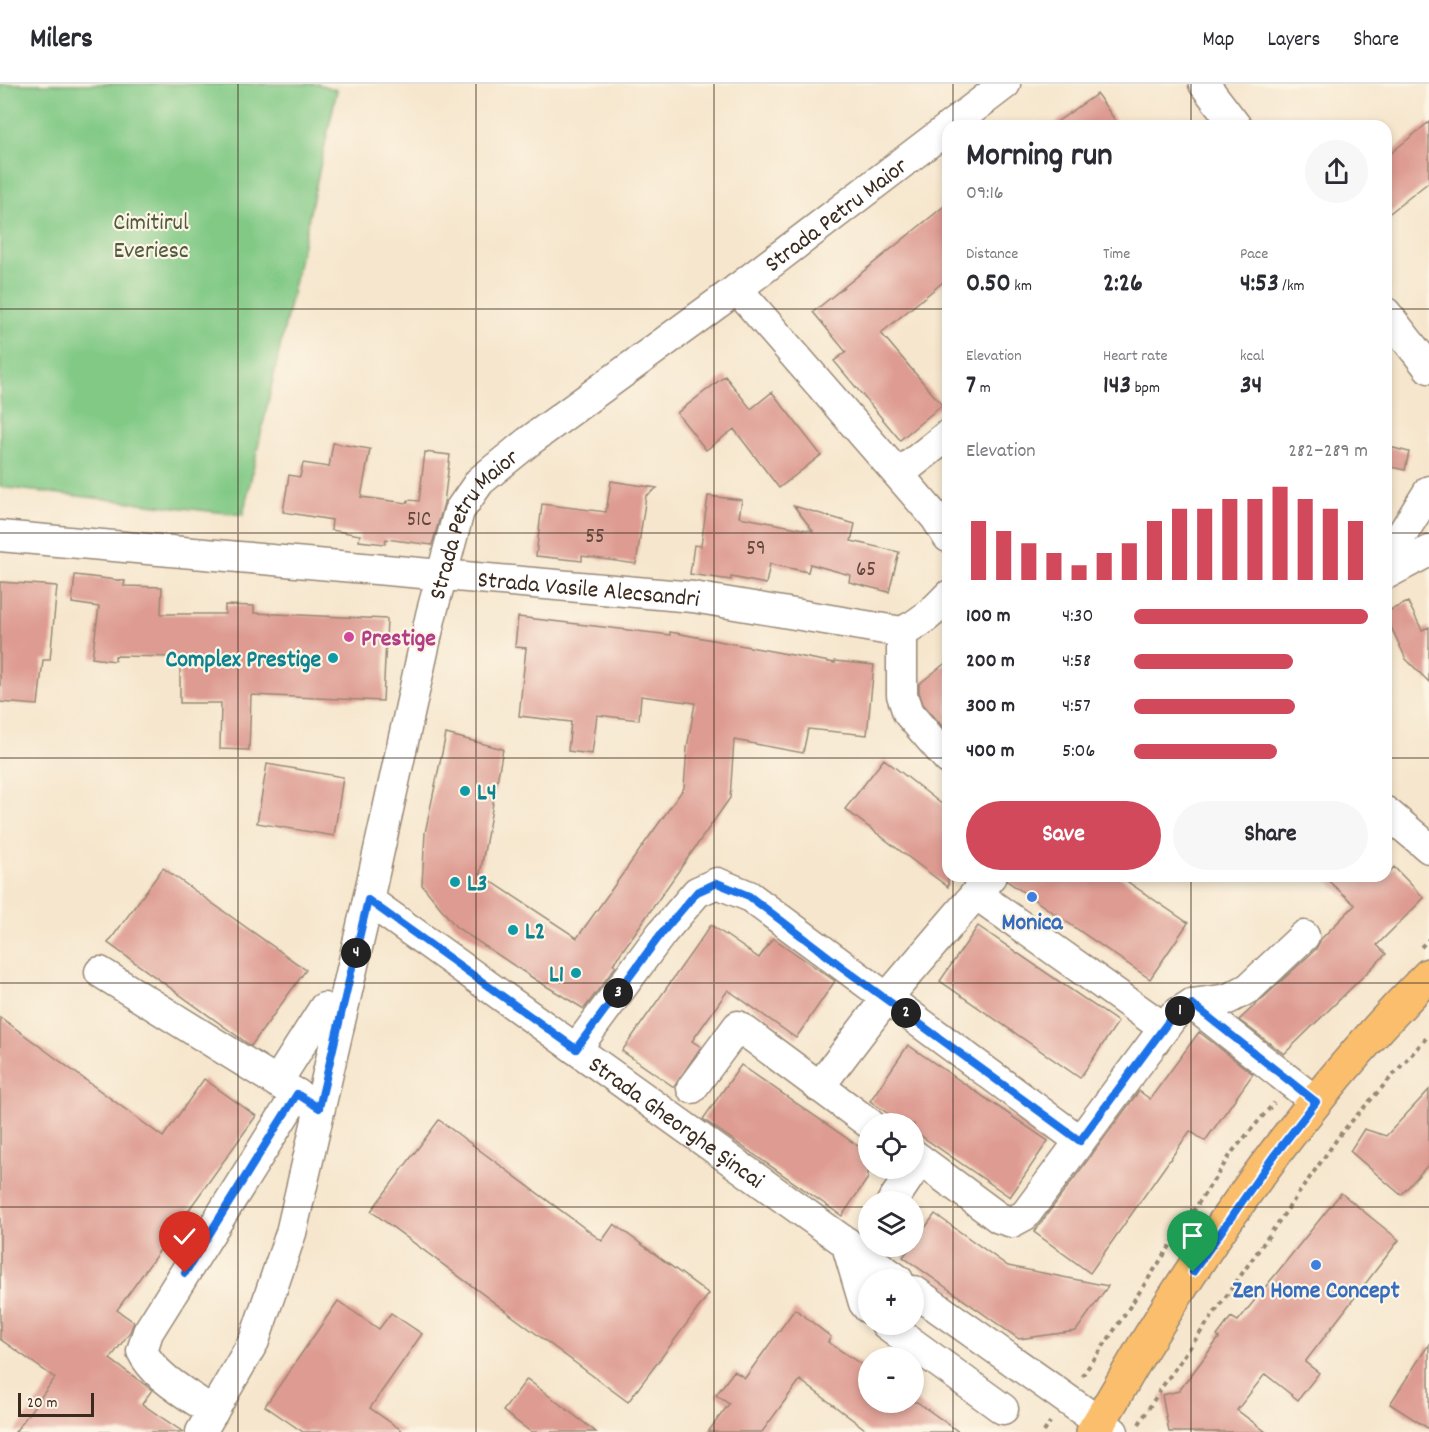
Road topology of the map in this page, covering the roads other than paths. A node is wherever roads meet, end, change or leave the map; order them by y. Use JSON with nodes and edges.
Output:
{"nodes":[{"id":1,"x":1005,"y":84,"type":"edge"},
{"id":2,"x":1204,"y":84,"type":"edge"},
{"id":3,"x":958,"y":120,"type":"edge"},
{"id":4,"x":1231,"y":120,"type":"edge"},
{"id":5,"x":942,"y":132,"type":"edge"},
{"id":6,"x":737,"y":289,"type":"junction"},
{"id":7,"x":1392,"y":322,"type":"edge"},
{"id":8,"x":1429,"y":368,"type":"edge"},
{"id":9,"x":942,"y":440,"type":"edge"},
{"id":10,"x":899,"y":474,"type":"junction"},
{"id":11,"x":1429,"y":491,"type":"edge"},
{"id":12,"x":942,"y":528,"type":"edge"},
{"id":13,"x":0,"y":536,"type":"edge"},
{"id":14,"x":1392,"y":550,"type":"edge"},
{"id":15,"x":1429,"y":551,"type":"edge"},
{"id":16,"x":1392,"y":571,"type":"edge"},
{"id":17,"x":441,"y":574,"type":"junction"},
{"id":18,"x":942,"y":602,"type":"edge"},
{"id":19,"x":902,"y":632,"type":"junction"},
{"id":20,"x":942,"y":752,"type":"edge"},
{"id":21,"x":1392,"y":817,"type":"edge"},
{"id":22,"x":1429,"y":848,"type":"edge"},
{"id":23,"x":983,"y":885,"type":"edge"},
{"id":24,"x":368,"y":900,"type":"junction"},
{"id":25,"x":1304,"y":936,"type":"dead end"},
{"id":26,"x":100,"y":972,"type":"dead end"},
{"id":27,"x":1429,"y":975,"type":"edge"},
{"id":28,"x":886,"y":999,"type":"junction"},
{"id":29,"x":1192,"y":1004,"type":"junction"},
{"id":30,"x":324,"y":1008,"type":"dead end"},
{"id":31,"x":530,"y":1016,"type":"junction"},
{"id":32,"x":1164,"y":1028,"type":"junction"},
{"id":33,"x":576,"y":1049,"type":"junction"},
{"id":34,"x":819,"y":1087,"type":"junction"},
{"id":35,"x":692,"y":1088,"type":"dead end"},
{"id":36,"x":298,"y":1095,"type":"junction"},
{"id":37,"x":1316,"y":1102,"type":"junction"},
{"id":38,"x":858,"y":1115,"type":"edge"},
{"id":39,"x":1080,"y":1141,"type":"junction"},
{"id":40,"x":924,"y":1163,"type":"edge"},
{"id":41,"x":856,"y":1248,"type":"edge"},
{"id":42,"x":859,"y":1269,"type":"edge"},
{"id":43,"x":884,"y":1269,"type":"edge"},
{"id":44,"x":924,"y":1298,"type":"edge"},
{"id":45,"x":901,"y":1335,"type":"edge"},
{"id":46,"x":1003,"y":1409,"type":"dead end"},
{"id":47,"x":207,"y":1422,"type":"edge"},
{"id":48,"x":1102,"y":1429,"type":"edge"}],
"edges":[{"from":1,"to":3,"type":"street","name":"Strada Petru Maior"},
{"from":2,"to":4,"type":"street"},
{"from":5,"to":6,"type":"street","name":"Strada Petru Maior"},
{"from":6,"to":10,"type":"street"},
{"from":6,"to":17,"type":"street","name":"Strada Petru Maior"},
{"from":7,"to":8,"type":"street"},
{"from":9,"to":10,"type":"street"},
{"from":10,"to":12,"type":"street"},
{"from":11,"to":14,"type":"street"},
{"from":13,"to":17,"type":"street","name":"Strada Vasile Alecsandri"},
{"from":15,"to":16,"type":"street"},
{"from":17,"to":19,"type":"street","name":"Strada Vasile Alecsandri"},
{"from":17,"to":24,"type":"street","name":"Strada Petru Maior"},
{"from":18,"to":19,"type":"street"},
{"from":19,"to":20,"type":"street"},
{"from":21,"to":22,"type":"street"},
{"from":23,"to":28,"type":"street"},
{"from":23,"to":32,"type":"street"},
{"from":24,"to":31,"type":"street","name":"Strada Gheorghe Șincai"},
{"from":24,"to":36,"type":"street","name":"Strada Petru Maior"},
{"from":25,"to":29,"type":"street"},
{"from":26,"to":36,"type":"street"},
{"from":27,"to":37,"type":"main road"},
{"from":28,"to":33,"type":"street"},
{"from":28,"to":34,"type":"street"},
{"from":28,"to":39,"type":"street"},
{"from":29,"to":32,"type":"street"},
{"from":29,"to":37,"type":"street"},
{"from":30,"to":36,"type":"street"},
{"from":31,"to":33,"type":"street","name":"Strada Gheorghe Șincai"},
{"from":31,"to":41,"type":"street"},
{"from":32,"to":39,"type":"street"},
{"from":33,"to":41,"type":"street","name":"Strada Gheorghe Șincai"},
{"from":34,"to":35,"type":"street"},
{"from":34,"to":38,"type":"street"},
{"from":36,"to":47,"type":"street","name":"Strada Petru Maior"},
{"from":36,"to":47,"type":"street"},
{"from":37,"to":48,"type":"main road"},
{"from":39,"to":40,"type":"street"},
{"from":41,"to":42,"type":"street"},
{"from":41,"to":43,"type":"street","name":"Strada Gheorghe Șincai"},
{"from":44,"to":48,"type":"street"},
{"from":45,"to":46,"type":"street"}]}
